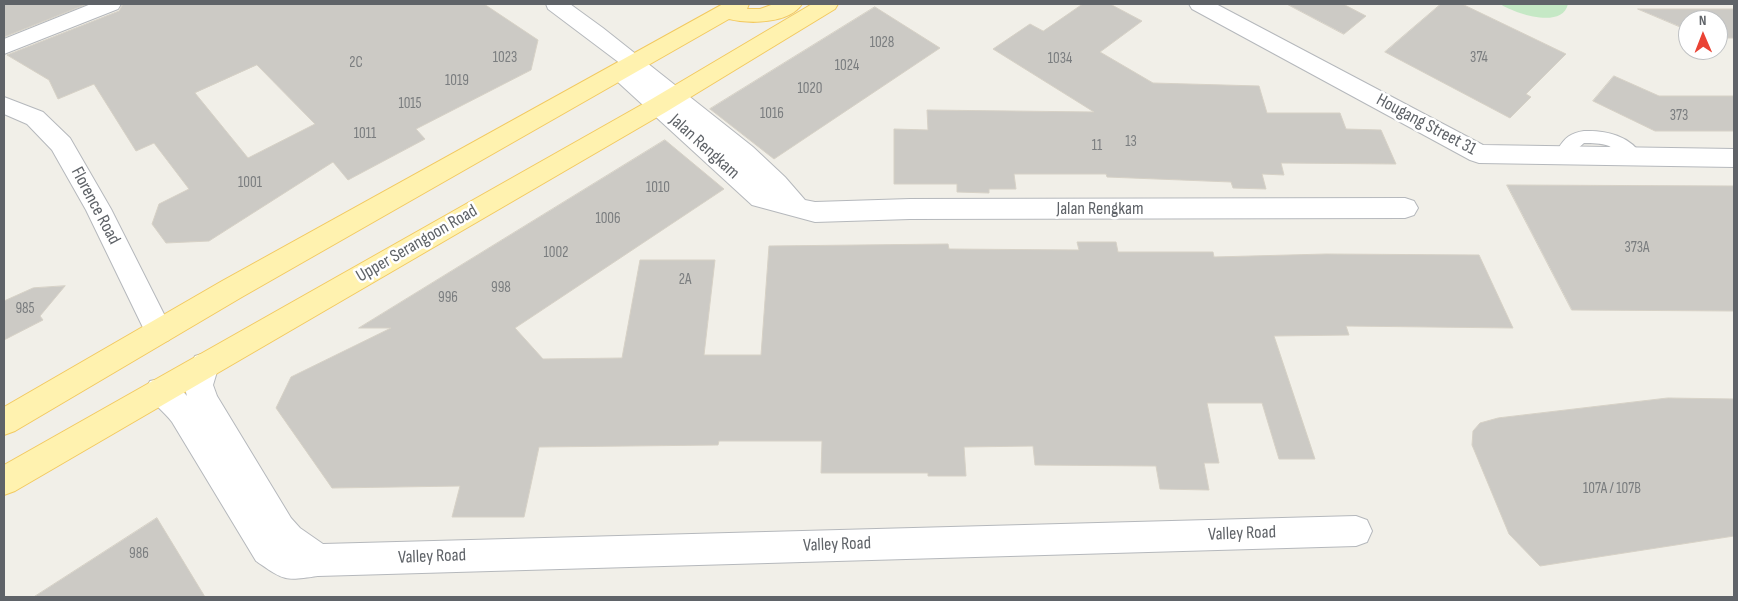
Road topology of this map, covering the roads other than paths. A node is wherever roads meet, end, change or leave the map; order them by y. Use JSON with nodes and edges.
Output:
{"nodes":[{"id":1,"x":110,"y":4,"type":"edge"},
{"id":2,"x":556,"y":4,"type":"edge"},
{"id":3,"x":791,"y":4,"type":"edge"},
{"id":4,"x":827,"y":4,"type":"edge"},
{"id":5,"x":1200,"y":4,"type":"edge"},
{"id":6,"x":733,"y":7,"type":"edge"},
{"id":7,"x":4,"y":47,"type":"edge"},
{"id":8,"x":627,"y":68,"type":"junction"},
{"id":9,"x":667,"y":101,"type":"junction"},
{"id":10,"x":4,"y":105,"type":"edge"},
{"id":11,"x":1734,"y":158,"type":"edge"},
{"id":12,"x":1406,"y":208,"type":"dead end"},
{"id":13,"x":159,"y":332,"type":"junction"},
{"id":14,"x":205,"y":365,"type":"junction"},
{"id":15,"x":160,"y":390,"type":"junction"},
{"id":16,"x":4,"y":422,"type":"edge"},
{"id":17,"x":4,"y":481,"type":"edge"},
{"id":18,"x":1356,"y":531,"type":"dead end"},
{"id":19,"x":318,"y":560,"type":"junction"}],
"edges":[{"from":1,"to":7,"type":"street"},
{"from":2,"to":8,"type":"street","name":"Jalan Rengkam"},
{"from":3,"to":6,"type":"main road"},
{"from":4,"to":9,"type":"main road","name":"Upper Serangoon Road"},
{"from":5,"to":11,"type":"street","name":"Hougang Street 31"},
{"from":6,"to":8,"type":"main road"},
{"from":8,"to":9,"type":"street","name":"Jalan Rengkam"},
{"from":8,"to":13,"type":"main road"},
{"from":9,"to":12,"type":"street","name":"Jalan Rengkam"},
{"from":9,"to":14,"type":"main road","name":"Upper Serangoon Road"},
{"from":10,"to":13,"type":"street","name":"Florence Road"},
{"from":13,"to":16,"type":"main road"},
{"from":14,"to":15,"type":"main road","name":"Upper Serangoon Road"},
{"from":14,"to":19,"type":"street"},
{"from":15,"to":17,"type":"main road","name":"Upper Serangoon Road"},
{"from":15,"to":19,"type":"street","name":"Valley Road"},
{"from":18,"to":19,"type":"street","name":"Valley Road"}]}
